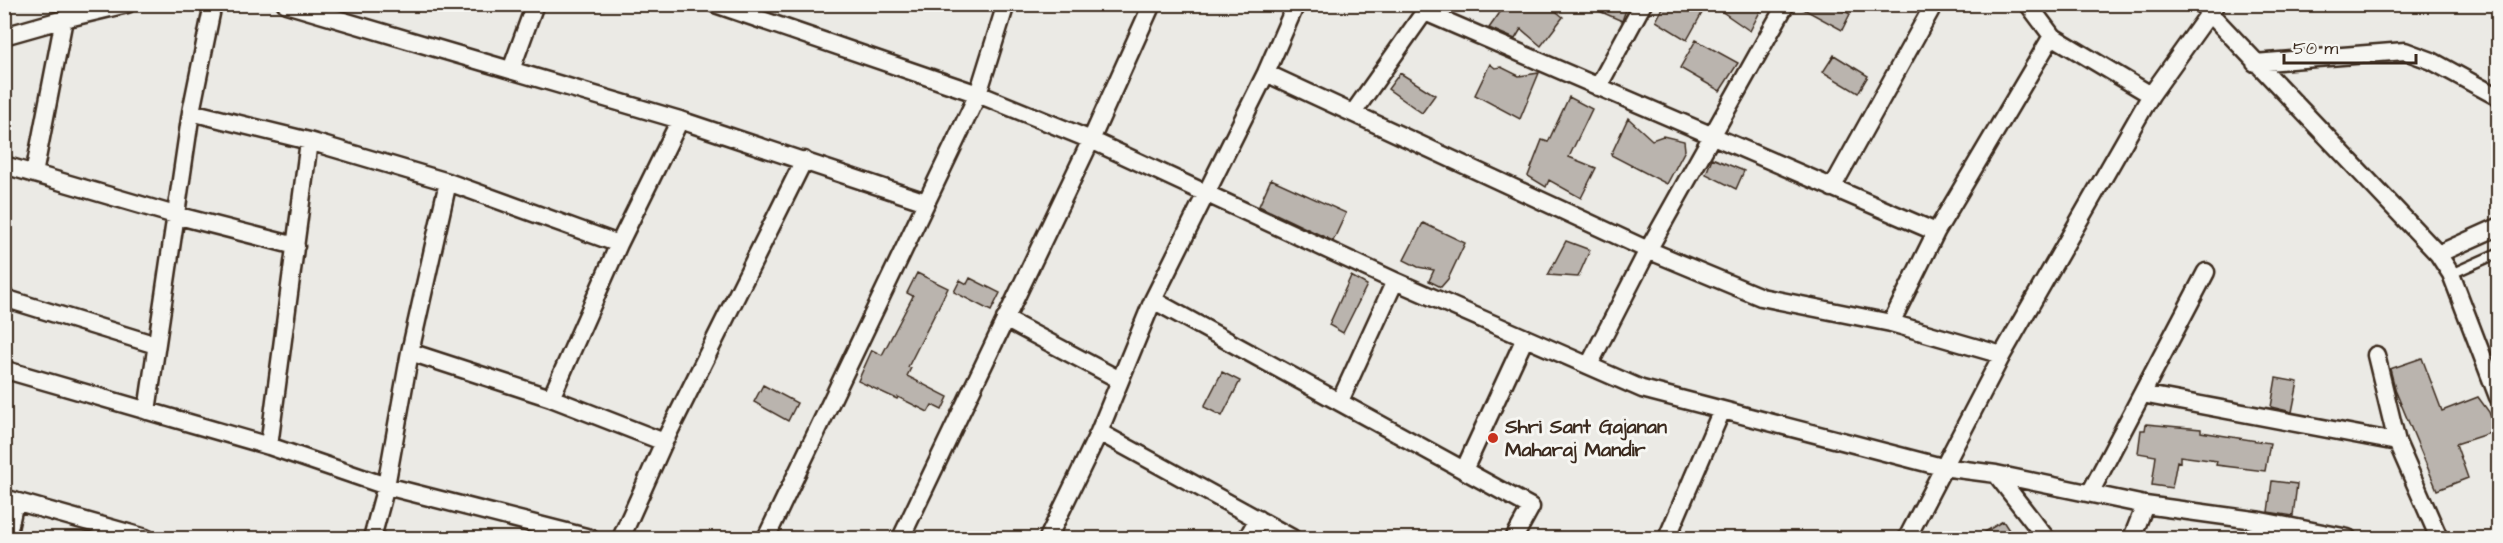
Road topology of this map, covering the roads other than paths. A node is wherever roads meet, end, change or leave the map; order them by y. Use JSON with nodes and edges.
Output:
{"nodes":[{"id":1,"x":127,"y":4,"type":"edge"},
{"id":2,"x":213,"y":4,"type":"edge"},
{"id":3,"x":286,"y":4,"type":"edge"},
{"id":4,"x":535,"y":4,"type":"edge"},
{"id":5,"x":715,"y":4,"type":"edge"},
{"id":6,"x":1006,"y":4,"type":"edge"},
{"id":7,"x":1152,"y":4,"type":"edge"},
{"id":8,"x":1296,"y":4,"type":"edge"},
{"id":9,"x":1643,"y":4,"type":"edge"},
{"id":10,"x":1786,"y":4,"type":"edge"},
{"id":11,"x":1934,"y":4,"type":"edge"},
{"id":12,"x":2028,"y":4,"type":"edge"},
{"id":13,"x":1428,"y":8,"type":"edge"},
{"id":14,"x":2208,"y":8,"type":"edge"},
{"id":15,"x":64,"y":19,"type":"junction"},
{"id":16,"x":4,"y":36,"type":"edge"},
{"id":17,"x":2052,"y":36,"type":"junction"},
{"id":18,"x":2255,"y":63,"type":"junction"},
{"id":19,"x":511,"y":70,"type":"junction"},
{"id":20,"x":1266,"y":73,"type":"junction"},
{"id":21,"x":1598,"y":87,"type":"junction"},
{"id":22,"x":978,"y":94,"type":"junction"},
{"id":23,"x":2151,"y":95,"type":"junction"},
{"id":24,"x":2499,"y":97,"type":"edge"},
{"id":25,"x":191,"y":112,"type":"junction"},
{"id":26,"x":1353,"y":113,"type":"junction"},
{"id":27,"x":680,"y":120,"type":"junction"},
{"id":28,"x":1712,"y":137,"type":"junction"},
{"id":29,"x":1091,"y":140,"type":"junction"},
{"id":30,"x":309,"y":141,"type":"junction"},
{"id":31,"x":804,"y":160,"type":"junction"},
{"id":32,"x":4,"y":165,"type":"edge"},
{"id":33,"x":34,"y":174,"type":"junction"},
{"id":34,"x":448,"y":182,"type":"junction"},
{"id":35,"x":1832,"y":188,"type":"junction"},
{"id":36,"x":1206,"y":192,"type":"junction"},
{"id":37,"x":926,"y":202,"type":"junction"},
{"id":38,"x":175,"y":215,"type":"junction"},
{"id":39,"x":2499,"y":227,"type":"edge"},
{"id":40,"x":1936,"y":232,"type":"junction"},
{"id":41,"x":619,"y":244,"type":"junction"},
{"id":42,"x":296,"y":246,"type":"junction"},
{"id":43,"x":1648,"y":250,"type":"junction"},
{"id":44,"x":2499,"y":253,"type":"edge"},
{"id":45,"x":2438,"y":254,"type":"junction"},
{"id":46,"x":2206,"y":272,"type":"dead end"},
{"id":47,"x":2451,"y":274,"type":"junction"},
{"id":48,"x":1395,"y":281,"type":"junction"},
{"id":49,"x":4,"y":298,"type":"edge"},
{"id":50,"x":1153,"y":300,"type":"junction"},
{"id":51,"x":1005,"y":319,"type":"junction"},
{"id":52,"x":1891,"y":323,"type":"junction"},
{"id":53,"x":1525,"y":338,"type":"junction"},
{"id":54,"x":156,"y":345,"type":"junction"},
{"id":55,"x":410,"y":352,"type":"junction"},
{"id":56,"x":2002,"y":355,"type":"junction"},
{"id":57,"x":2376,"y":355,"type":"dead end"},
{"id":58,"x":1589,"y":365,"type":"junction"},
{"id":59,"x":6,"y":370,"type":"dead end"},
{"id":60,"x":1120,"y":380,"type":"junction"},
{"id":61,"x":2142,"y":394,"type":"junction"},
{"id":62,"x":2499,"y":397,"type":"edge"},
{"id":63,"x":551,"y":398,"type":"junction"},
{"id":64,"x":1340,"y":401,"type":"junction"},
{"id":65,"x":1722,"y":410,"type":"junction"},
{"id":66,"x":147,"y":411,"type":"junction"},
{"id":67,"x":1099,"y":432,"type":"junction"},
{"id":68,"x":664,"y":442,"type":"junction"},
{"id":69,"x":2397,"y":442,"type":"junction"},
{"id":70,"x":270,"y":446,"type":"junction"},
{"id":71,"x":1942,"y":467,"type":"junction"},
{"id":72,"x":1464,"y":470,"type":"junction"},
{"id":73,"x":1996,"y":474,"type":"junction"},
{"id":74,"x":386,"y":486,"type":"junction"},
{"id":75,"x":2090,"y":493,"type":"junction"},
{"id":76,"x":10,"y":500,"type":"edge"},
{"id":77,"x":2145,"y":505,"type":"junction"},
{"id":78,"x":1258,"y":519,"type":"junction"},
{"id":79,"x":2261,"y":521,"type":"junction"},
{"id":80,"x":113,"y":534,"type":"edge"},
{"id":81,"x":8,"y":538,"type":"edge"},
{"id":82,"x":146,"y":538,"type":"edge"},
{"id":83,"x":372,"y":538,"type":"edge"},
{"id":84,"x":590,"y":538,"type":"edge"},
{"id":85,"x":621,"y":538,"type":"edge"},
{"id":86,"x":766,"y":538,"type":"edge"},
{"id":87,"x":901,"y":538,"type":"edge"},
{"id":88,"x":1048,"y":538,"type":"edge"},
{"id":89,"x":1247,"y":538,"type":"edge"},
{"id":90,"x":1292,"y":538,"type":"edge"},
{"id":91,"x":1514,"y":538,"type":"edge"},
{"id":92,"x":1666,"y":538,"type":"edge"},
{"id":93,"x":1907,"y":538,"type":"edge"},
{"id":94,"x":2046,"y":538,"type":"edge"},
{"id":95,"x":2132,"y":538,"type":"edge"},
{"id":96,"x":2254,"y":538,"type":"edge"},
{"id":97,"x":2348,"y":538,"type":"edge"},
{"id":98,"x":2439,"y":538,"type":"edge"}],
"edges":[{"from":1,"to":15,"type":"street"},
{"from":2,"to":25,"type":"street"},
{"from":3,"to":19,"type":"street"},
{"from":4,"to":19,"type":"street"},
{"from":5,"to":22,"type":"street"},
{"from":6,"to":22,"type":"street"},
{"from":7,"to":29,"type":"street"},
{"from":8,"to":20,"type":"street"},
{"from":9,"to":21,"type":"street"},
{"from":10,"to":28,"type":"street"},
{"from":11,"to":35,"type":"street"},
{"from":12,"to":17,"type":"street"},
{"from":13,"to":21,"type":"street"},
{"from":13,"to":26,"type":"street"},
{"from":14,"to":18,"type":"street"},
{"from":14,"to":23,"type":"street"},
{"from":15,"to":16,"type":"street"},
{"from":15,"to":33,"type":"street"},
{"from":17,"to":23,"type":"street"},
{"from":17,"to":40,"type":"street"},
{"from":18,"to":24,"type":"street"},
{"from":18,"to":45,"type":"street"},
{"from":19,"to":27,"type":"street"},
{"from":20,"to":26,"type":"street"},
{"from":20,"to":36,"type":"street"},
{"from":21,"to":28,"type":"street"},
{"from":22,"to":29,"type":"street"},
{"from":22,"to":37,"type":"street"},
{"from":23,"to":56,"type":"street"},
{"from":25,"to":30,"type":"street"},
{"from":25,"to":38,"type":"street"},
{"from":26,"to":43,"type":"street"},
{"from":27,"to":31,"type":"street"},
{"from":27,"to":41,"type":"street"},
{"from":28,"to":35,"type":"street"},
{"from":28,"to":43,"type":"street"},
{"from":29,"to":36,"type":"street"},
{"from":29,"to":51,"type":"street"},
{"from":30,"to":34,"type":"street"},
{"from":30,"to":42,"type":"street"},
{"from":31,"to":37,"type":"street"},
{"from":31,"to":68,"type":"street"},
{"from":32,"to":33,"type":"street"},
{"from":33,"to":38,"type":"street"},
{"from":34,"to":41,"type":"street"},
{"from":34,"to":55,"type":"street"},
{"from":35,"to":40,"type":"street"},
{"from":36,"to":48,"type":"street"},
{"from":36,"to":50,"type":"street"},
{"from":37,"to":86,"type":"street"},
{"from":38,"to":42,"type":"street"},
{"from":38,"to":54,"type":"street"},
{"from":39,"to":45,"type":"street"},
{"from":40,"to":52,"type":"street"},
{"from":41,"to":63,"type":"street"},
{"from":42,"to":70,"type":"street"},
{"from":43,"to":52,"type":"street"},
{"from":43,"to":58,"type":"street"},
{"from":44,"to":47,"type":"lane"},
{"from":45,"to":47,"type":"street"},
{"from":46,"to":61,"type":"street"},
{"from":47,"to":62,"type":"street"},
{"from":48,"to":53,"type":"street"},
{"from":48,"to":64,"type":"street"},
{"from":49,"to":54,"type":"street"},
{"from":50,"to":60,"type":"street"},
{"from":50,"to":64,"type":"street"},
{"from":51,"to":60,"type":"street"},
{"from":51,"to":87,"type":"street"},
{"from":52,"to":56,"type":"street"},
{"from":53,"to":58,"type":"street"},
{"from":53,"to":72,"type":"street"},
{"from":54,"to":66,"type":"street"},
{"from":55,"to":63,"type":"street"},
{"from":55,"to":74,"type":"street"},
{"from":56,"to":71,"type":"street"},
{"from":57,"to":69,"type":"street"},
{"from":58,"to":65,"type":"street"},
{"from":59,"to":66,"type":"street"},
{"from":60,"to":67,"type":"street"},
{"from":61,"to":69,"type":"street"},
{"from":61,"to":75,"type":"street"},
{"from":63,"to":68,"type":"street"},
{"from":64,"to":72,"type":"street"},
{"from":65,"to":71,"type":"street"},
{"from":65,"to":92,"type":"street"},
{"from":66,"to":70,"type":"street"},
{"from":67,"to":78,"type":"street"},
{"from":67,"to":88,"type":"street"},
{"from":68,"to":85,"type":"street"},
{"from":69,"to":98,"type":"street"},
{"from":70,"to":74,"type":"street"},
{"from":71,"to":73,"type":"street"},
{"from":71,"to":93,"type":"street"},
{"from":72,"to":91,"type":"street"},
{"from":73,"to":75,"type":"street"},
{"from":73,"to":94,"type":"street"},
{"from":74,"to":83,"type":"street"},
{"from":74,"to":84,"type":"street"},
{"from":75,"to":77,"type":"street"},
{"from":76,"to":80,"type":"street"},
{"from":76,"to":81,"type":"street"},
{"from":77,"to":79,"type":"street"},
{"from":77,"to":95,"type":"street"},
{"from":78,"to":89,"type":"street"},
{"from":78,"to":90,"type":"street"},
{"from":79,"to":96,"type":"street"},
{"from":79,"to":97,"type":"street"},
{"from":80,"to":82,"type":"street"}]}
